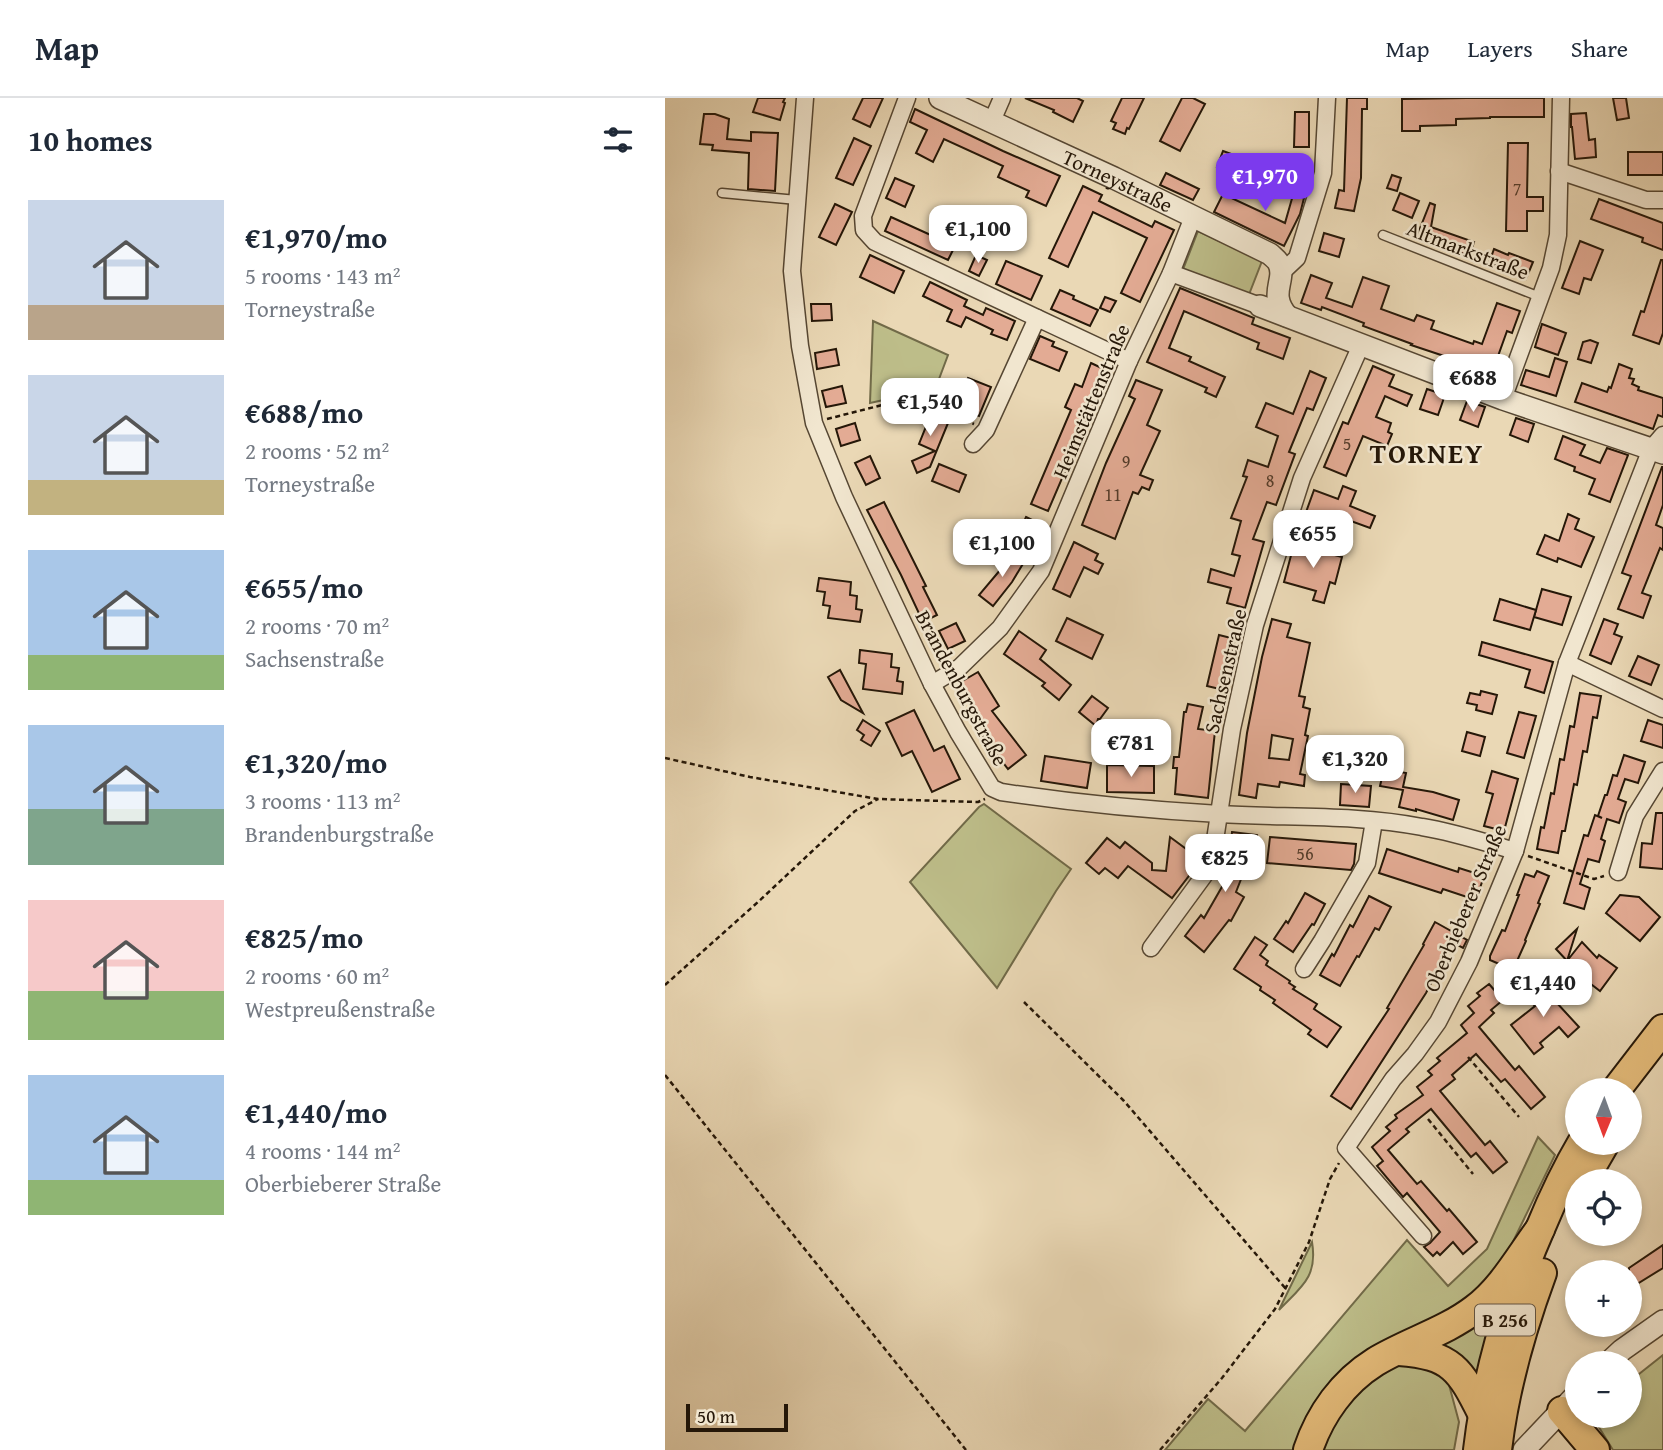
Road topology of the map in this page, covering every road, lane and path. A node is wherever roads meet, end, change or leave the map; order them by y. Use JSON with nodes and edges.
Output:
{"nodes":[{"id":1,"x":805,"y":98,"type":"edge"},
{"id":2,"x":907,"y":98,"type":"edge"},
{"id":3,"x":940,"y":98,"type":"edge"},
{"id":4,"x":1002,"y":98,"type":"edge"},
{"id":5,"x":1327,"y":98,"type":"edge"},
{"id":6,"x":1561,"y":98,"type":"edge"},
{"id":7,"x":992,"y":121,"type":"junction"},
{"id":8,"x":1559,"y":171,"type":"junction"},
{"id":9,"x":722,"y":193,"type":"dead end"},
{"id":10,"x":797,"y":200,"type":"junction"},
{"id":11,"x":1663,"y":200,"type":"edge"},
{"id":12,"x":1193,"y":217,"type":"junction"},
{"id":13,"x":1383,"y":235,"type":"dead end"},
{"id":14,"x":1171,"y":273,"type":"junction"},
{"id":15,"x":1280,"y":274,"type":"junction"},
{"id":16,"x":1540,"y":297,"type":"junction"},
{"id":17,"x":1260,"y":306,"type":"joint"},
{"id":18,"x":1287,"y":316,"type":"junction"},
{"id":19,"x":1037,"y":318,"type":"junction"},
{"id":20,"x":1361,"y":345,"type":"junction"},
{"id":21,"x":1129,"y":361,"type":"junction"},
{"id":22,"x":1503,"y":399,"type":"junction"},
{"id":23,"x":814,"y":423,"type":"junction"},
{"id":24,"x":986,"y":430,"type":"junction"},
{"id":25,"x":973,"y":444,"type":"dead end"},
{"id":26,"x":1659,"y":446,"type":"edge"},
{"id":27,"x":1567,"y":663,"type":"junction"},
{"id":28,"x":932,"y":684,"type":"junction"},
{"id":29,"x":1663,"y":709,"type":"edge"},
{"id":30,"x":665,"y":758,"type":"edge"},
{"id":31,"x":1663,"y":771,"type":"edge"},
{"id":32,"x":1001,"y":792,"type":"junction"},
{"id":33,"x":878,"y":799,"type":"junction"},
{"id":34,"x":1220,"y":814,"type":"junction"},
{"id":35,"x":1374,"y":821,"type":"junction"},
{"id":36,"x":1515,"y":851,"type":"junction"},
{"id":37,"x":1618,"y":872,"type":"joint"},
{"id":38,"x":1151,"y":948,"type":"dead end"},
{"id":39,"x":1304,"y":969,"type":"dead end"},
{"id":40,"x":665,"y":985,"type":"edge"},
{"id":41,"x":1024,"y":1002,"type":"dead end"},
{"id":42,"x":1663,"y":1029,"type":"edge"},
{"id":43,"x":1468,"y":1057,"type":"dead end"},
{"id":44,"x":1663,"y":1059,"type":"edge"},
{"id":45,"x":665,"y":1075,"type":"edge"},
{"id":46,"x":1625,"y":1078,"type":"edge"},
{"id":47,"x":1642,"y":1087,"type":"edge"},
{"id":48,"x":1519,"y":1117,"type":"dead end"},
{"id":49,"x":1428,"y":1119,"type":"dead end"},
{"id":50,"x":1346,"y":1148,"type":"junction"},
{"id":51,"x":1576,"y":1155,"type":"edge"},
{"id":52,"x":1473,"y":1174,"type":"dead end"},
{"id":53,"x":1565,"y":1221,"type":"edge"},
{"id":54,"x":1539,"y":1229,"type":"junction"},
{"id":55,"x":1423,"y":1236,"type":"dead end"},
{"id":56,"x":1286,"y":1289,"type":"junction"},
{"id":57,"x":1663,"y":1321,"type":"edge"},
{"id":58,"x":1399,"y":1351,"type":"junction"},
{"id":59,"x":1621,"y":1351,"type":"edge"},
{"id":60,"x":1565,"y":1407,"type":"edge"},
{"id":61,"x":1565,"y":1414,"type":"edge"},
{"id":62,"x":1483,"y":1415,"type":"junction"},
{"id":63,"x":1583,"y":1428,"type":"edge"},
{"id":64,"x":966,"y":1450,"type":"edge"},
{"id":65,"x":1160,"y":1450,"type":"edge"},
{"id":66,"x":1308,"y":1450,"type":"edge"},
{"id":67,"x":1478,"y":1450,"type":"edge"},
{"id":68,"x":1497,"y":1450,"type":"edge"},
{"id":69,"x":1524,"y":1450,"type":"edge"},
{"id":70,"x":1578,"y":1450,"type":"edge"},
{"id":71,"x":1595,"y":1450,"type":"edge"}],
"edges":[{"from":1,"to":10,"type":"street","name":"Brandenburgstraße"},
{"from":2,"to":19,"type":"street"},
{"from":3,"to":7,"type":"street","name":"Torneystraße"},
{"from":4,"to":7,"type":"street"},
{"from":5,"to":15,"type":"street"},
{"from":6,"to":8,"type":"street"},
{"from":7,"to":12,"type":"street","name":"Torneystraße"},
{"from":8,"to":11,"type":"street"},
{"from":8,"to":16,"type":"street"},
{"from":9,"to":10,"type":"lane"},
{"from":10,"to":23,"type":"street","name":"Brandenburgstraße"},
{"from":12,"to":14,"type":"street","name":"Heimstättenstraße"},
{"from":12,"to":15,"type":"street","name":"Torneystraße"},
{"from":13,"to":16,"type":"lane","name":"Altmarkstraße"},
{"from":14,"to":17,"type":"street"},
{"from":14,"to":21,"type":"street","name":"Heimstättenstraße"},
{"from":15,"to":18,"type":"street"},
{"from":16,"to":22,"type":"street"},
{"from":17,"to":18,"type":"street"},
{"from":18,"to":20,"type":"street"},
{"from":19,"to":21,"type":"street"},
{"from":19,"to":24,"type":"street"},
{"from":20,"to":22,"type":"street"},
{"from":20,"to":34,"type":"street","name":"Sachsenstraße"},
{"from":21,"to":28,"type":"street","name":"Heimstättenstraße"},
{"from":22,"to":26,"type":"street"},
{"from":23,"to":24,"type":"path"},
{"from":23,"to":28,"type":"street","name":"Brandenburgstraße"},
{"from":24,"to":25,"type":"street"},
{"from":26,"to":27,"type":"street","name":"Oberbieberer Straße"},
{"from":27,"to":29,"type":"street"},
{"from":27,"to":36,"type":"street","name":"Oberbieberer Straße"},
{"from":28,"to":32,"type":"street","name":"Brandenburgstraße"},
{"from":30,"to":33,"type":"path"},
{"from":31,"to":37,"type":"street"},
{"from":32,"to":33,"type":"path"},
{"from":32,"to":34,"type":"street","name":"Brandenburgstraße"},
{"from":33,"to":40,"type":"path"},
{"from":34,"to":35,"type":"street","name":"Brandenburgstraße"},
{"from":34,"to":38,"type":"street","name":"Sachsenstraße"},
{"from":35,"to":36,"type":"street","name":"Brandenburgstraße"},
{"from":35,"to":39,"type":"street"},
{"from":36,"to":37,"type":"path"},
{"from":36,"to":50,"type":"street","name":"Oberbieberer Straße"},
{"from":41,"to":56,"type":"path"},
{"from":42,"to":46,"type":"highway"},
{"from":43,"to":48,"type":"path"},
{"from":44,"to":47,"type":"highway"},
{"from":45,"to":64,"type":"path"},
{"from":49,"to":52,"type":"path"},
{"from":50,"to":55,"type":"street"},
{"from":50,"to":56,"type":"path"},
{"from":51,"to":54,"type":"highway","number":"B 256"},
{"from":53,"to":68,"type":"highway","number":"B 256"},
{"from":54,"to":58,"type":"highway"},
{"from":54,"to":62,"type":"highway","number":"B 256"},
{"from":56,"to":65,"type":"path"},
{"from":57,"to":59,"type":"street"},
{"from":58,"to":62,"type":"highway"},
{"from":58,"to":66,"type":"highway"},
{"from":60,"to":69,"type":"street"},
{"from":61,"to":70,"type":"highway"},
{"from":62,"to":67,"type":"highway","number":"B 256"},
{"from":63,"to":71,"type":"highway"}]}
